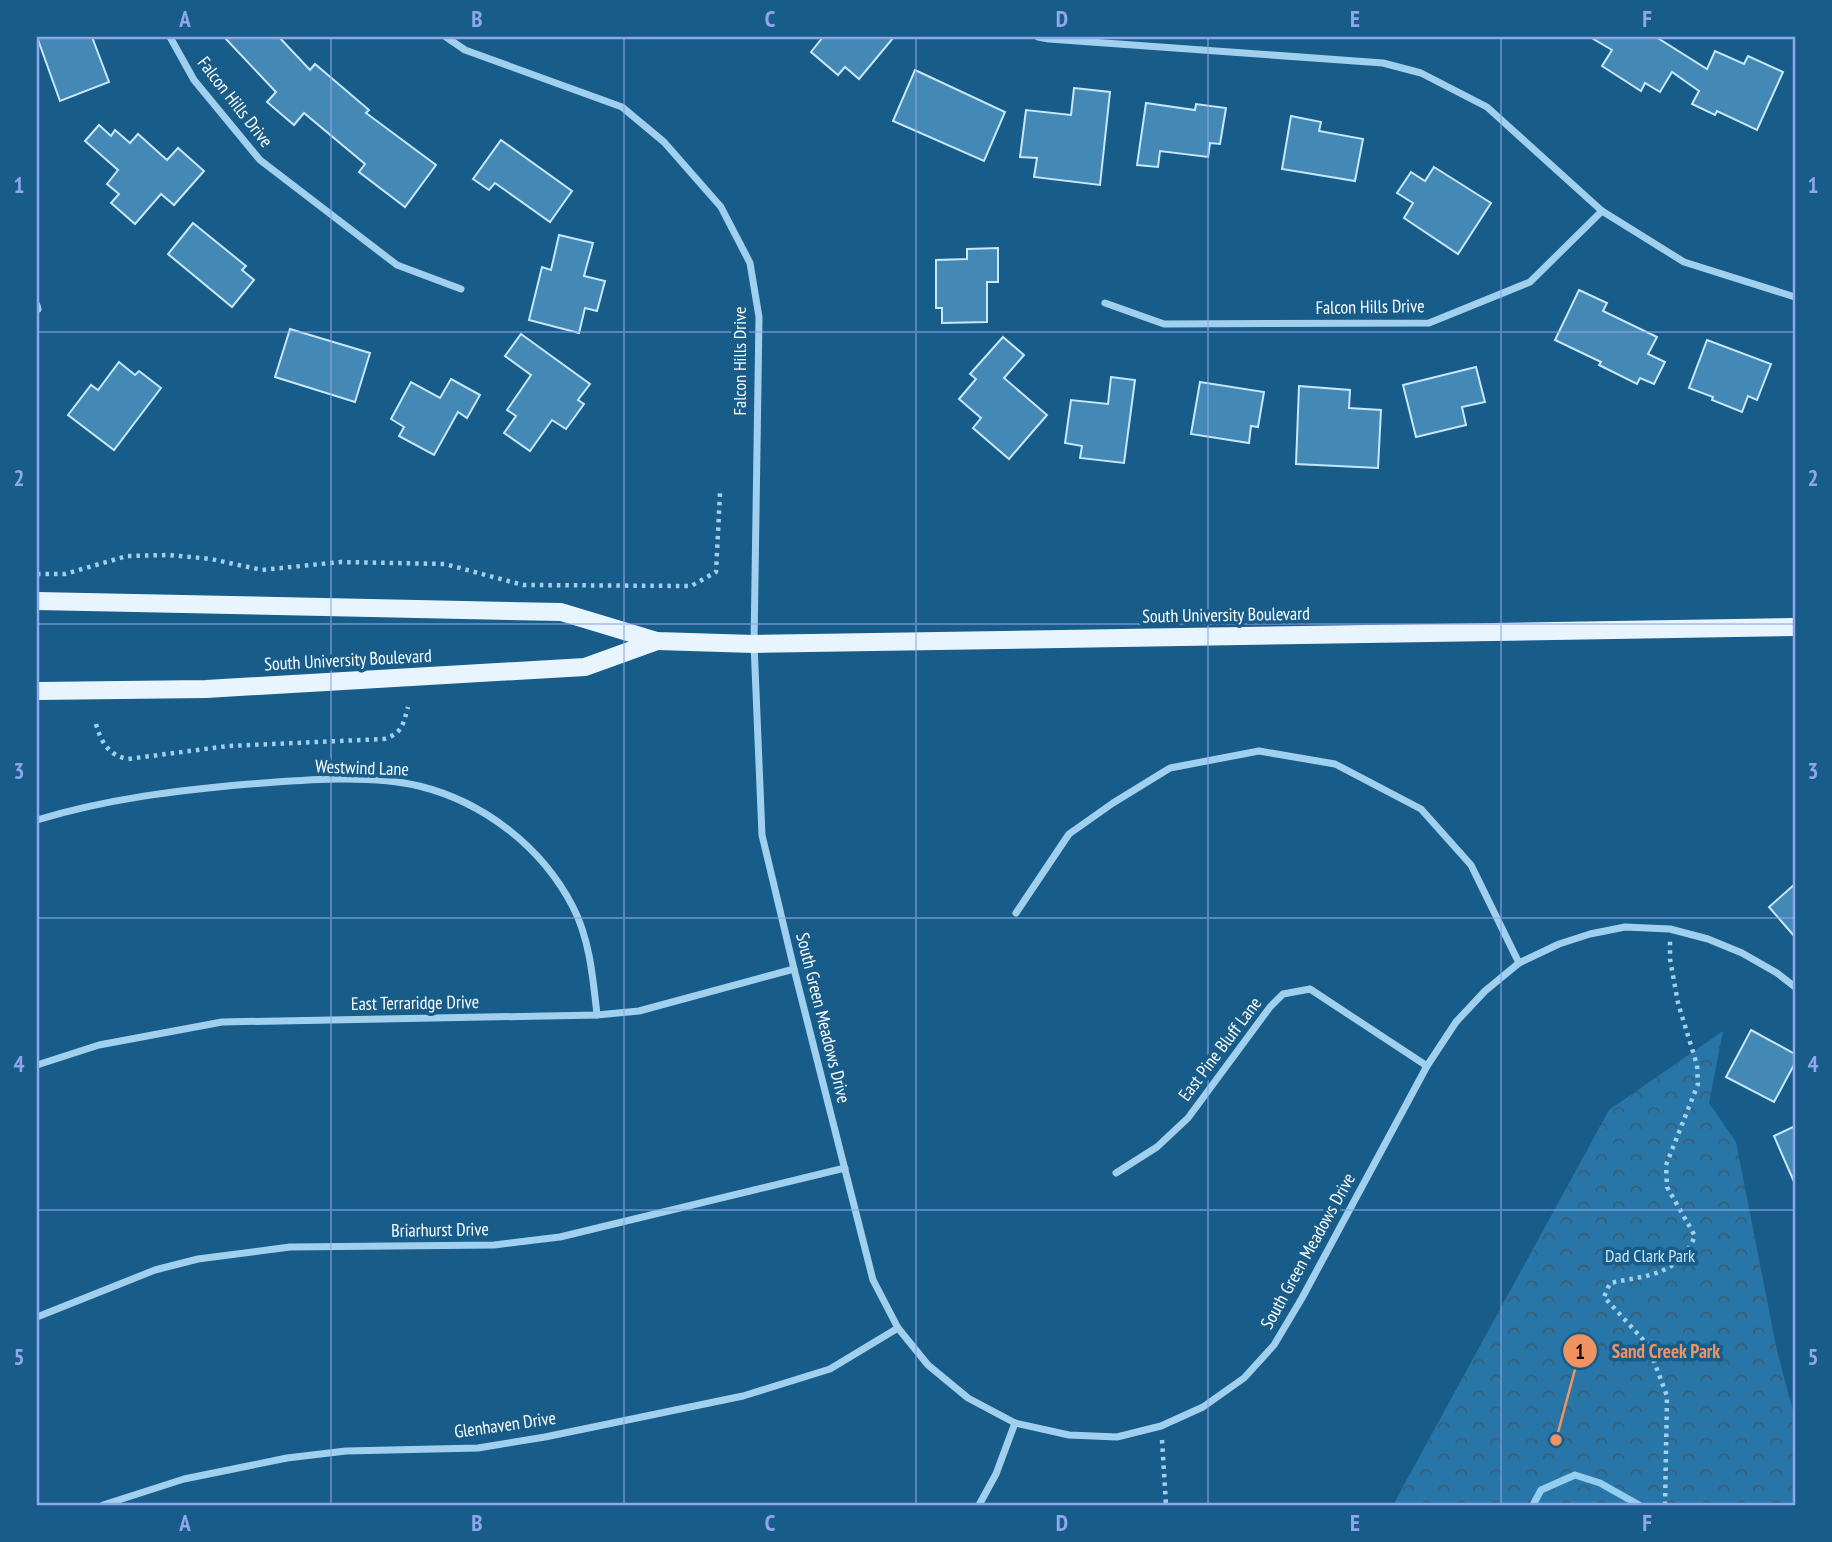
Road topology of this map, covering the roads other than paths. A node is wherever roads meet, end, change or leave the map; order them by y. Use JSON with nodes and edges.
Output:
{"nodes":[{"id":1,"x":170,"y":37,"type":"edge"},
{"id":2,"x":446,"y":37,"type":"edge"},
{"id":3,"x":1038,"y":37,"type":"edge"},
{"id":4,"x":1121,"y":40,"type":"edge"},
{"id":5,"x":1602,"y":211,"type":"junction"},
{"id":6,"x":461,"y":289,"type":"dead end"},
{"id":7,"x":1795,"y":297,"type":"edge"},
{"id":8,"x":1105,"y":303,"type":"dead end"},
{"id":9,"x":37,"y":601,"type":"edge"},
{"id":10,"x":1795,"y":627,"type":"edge"},
{"id":11,"x":657,"y":641,"type":"junction"},
{"id":12,"x":754,"y":644,"type":"junction"},
{"id":13,"x":37,"y":691,"type":"edge"},
{"id":14,"x":37,"y":820,"type":"edge"},
{"id":15,"x":1016,"y":913,"type":"dead end"},
{"id":16,"x":1519,"y":963,"type":"junction"},
{"id":17,"x":794,"y":969,"type":"junction"},
{"id":18,"x":1795,"y":987,"type":"edge"},
{"id":19,"x":597,"y":1015,"type":"junction"},
{"id":20,"x":37,"y":1065,"type":"edge"},
{"id":21,"x":1427,"y":1066,"type":"junction"},
{"id":22,"x":845,"y":1168,"type":"junction"},
{"id":23,"x":1116,"y":1173,"type":"dead end"},
{"id":24,"x":37,"y":1317,"type":"edge"},
{"id":25,"x":898,"y":1328,"type":"junction"},
{"id":26,"x":1015,"y":1423,"type":"junction"},
{"id":27,"x":103,"y":1505,"type":"edge"},
{"id":28,"x":979,"y":1505,"type":"edge"}],
"edges":[{"from":1,"to":6,"type":"street","name":"Falcon Hills Drive"},
{"from":2,"to":12,"type":"street","name":"Falcon Hills Drive"},
{"from":3,"to":4,"type":"street"},
{"from":4,"to":5,"type":"street"},
{"from":5,"to":7,"type":"street"},
{"from":5,"to":8,"type":"street","name":"Falcon Hills Drive"},
{"from":9,"to":11,"type":"main road","name":"South University Boulevard"},
{"from":10,"to":12,"type":"main road","name":"South University Boulevard"},
{"from":11,"to":12,"type":"main road","name":"South University Boulevard"},
{"from":11,"to":13,"type":"main road","name":"South University Boulevard"},
{"from":12,"to":17,"type":"street","name":"South Green Meadows Drive"},
{"from":14,"to":19,"type":"street","name":"Westwind Lane"},
{"from":15,"to":16,"type":"street"},
{"from":16,"to":18,"type":"street","name":"South Green Meadows Drive"},
{"from":16,"to":21,"type":"street","name":"South Green Meadows Drive"},
{"from":17,"to":19,"type":"street","name":"East Terraridge Drive"},
{"from":17,"to":22,"type":"street","name":"South Green Meadows Drive"},
{"from":19,"to":20,"type":"street","name":"East Terraridge Drive"},
{"from":21,"to":23,"type":"street","name":"East Pine Bluff Lane"},
{"from":21,"to":26,"type":"street","name":"South Green Meadows Drive"},
{"from":22,"to":24,"type":"street","name":"Briarhurst Drive"},
{"from":22,"to":25,"type":"street","name":"South Green Meadows Drive"},
{"from":25,"to":26,"type":"street","name":"South Green Meadows Drive"},
{"from":25,"to":27,"type":"street","name":"Glenhaven Drive"},
{"from":26,"to":28,"type":"street"}]}
